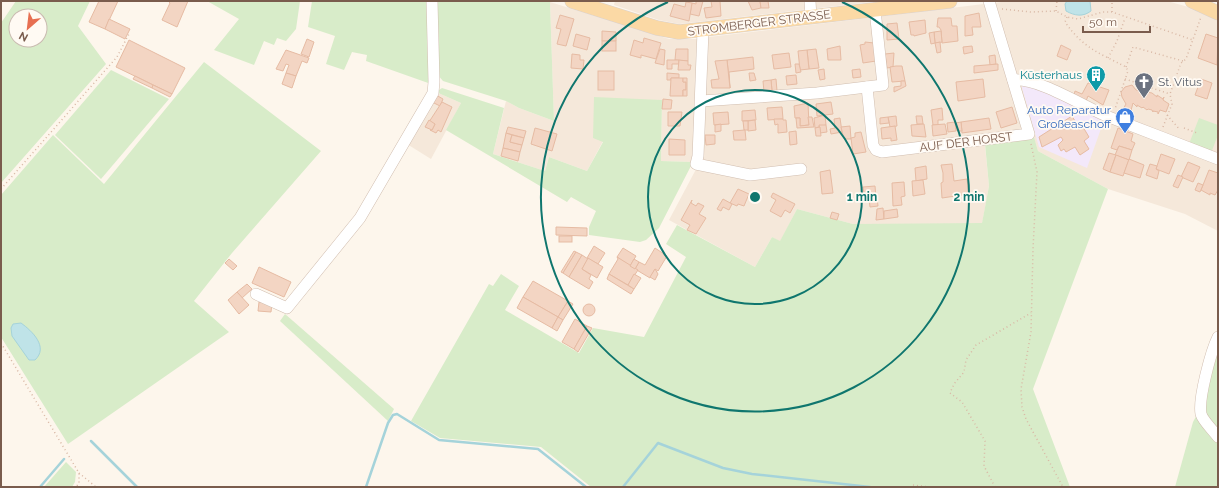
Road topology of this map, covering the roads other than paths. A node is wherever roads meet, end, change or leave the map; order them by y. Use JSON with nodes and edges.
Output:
{"nodes":[{"id":1,"x":432,"y":1,"type":"edge"},
{"id":2,"x":572,"y":1,"type":"edge"},
{"id":3,"x":810,"y":1,"type":"edge"},
{"id":4,"x":950,"y":1,"type":"edge"},
{"id":5,"x":1199,"y":3,"type":"edge"},
{"id":6,"x":990,"y":4,"type":"edge"},
{"id":7,"x":875,"y":10,"type":"junction"},
{"id":8,"x":1218,"y":12,"type":"edge"},
{"id":9,"x":811,"y":17,"type":"junction"},
{"id":10,"x":702,"y":31,"type":"junction"},
{"id":11,"x":1013,"y":80,"type":"junction"},
{"id":12,"x":867,"y":87,"type":"junction"},
{"id":13,"x":701,"y":101,"type":"junction"},
{"id":14,"x":1218,"y":159,"type":"edge"},
{"id":15,"x":801,"y":169,"type":"dead end"},
{"id":16,"x":256,"y":294,"type":"dead end"},
{"id":17,"x":1218,"y":337,"type":"edge"},
{"id":18,"x":1218,"y":437,"type":"edge"}],
"edges":[{"from":1,"to":16,"type":"street"},
{"from":2,"to":10,"type":"main road","name":"STROMBERGER STRASSE"},
{"from":3,"to":9,"type":"street"},
{"from":4,"to":7,"type":"main road","name":"STROMBERGER STRASSE"},
{"from":5,"to":8,"type":"main road"},
{"from":6,"to":11,"type":"street","name":"AUF DER HORST"},
{"from":7,"to":9,"type":"main road","name":"STROMBERGER STRASSE"},
{"from":7,"to":12,"type":"street"},
{"from":9,"to":10,"type":"main road","name":"STROMBERGER STRASSE"},
{"from":10,"to":13,"type":"street"},
{"from":11,"to":12,"type":"street","name":"AUF DER HORST"},
{"from":11,"to":14,"type":"street"},
{"from":12,"to":13,"type":"street"},
{"from":13,"to":15,"type":"street"},
{"from":17,"to":18,"type":"street"}]}
